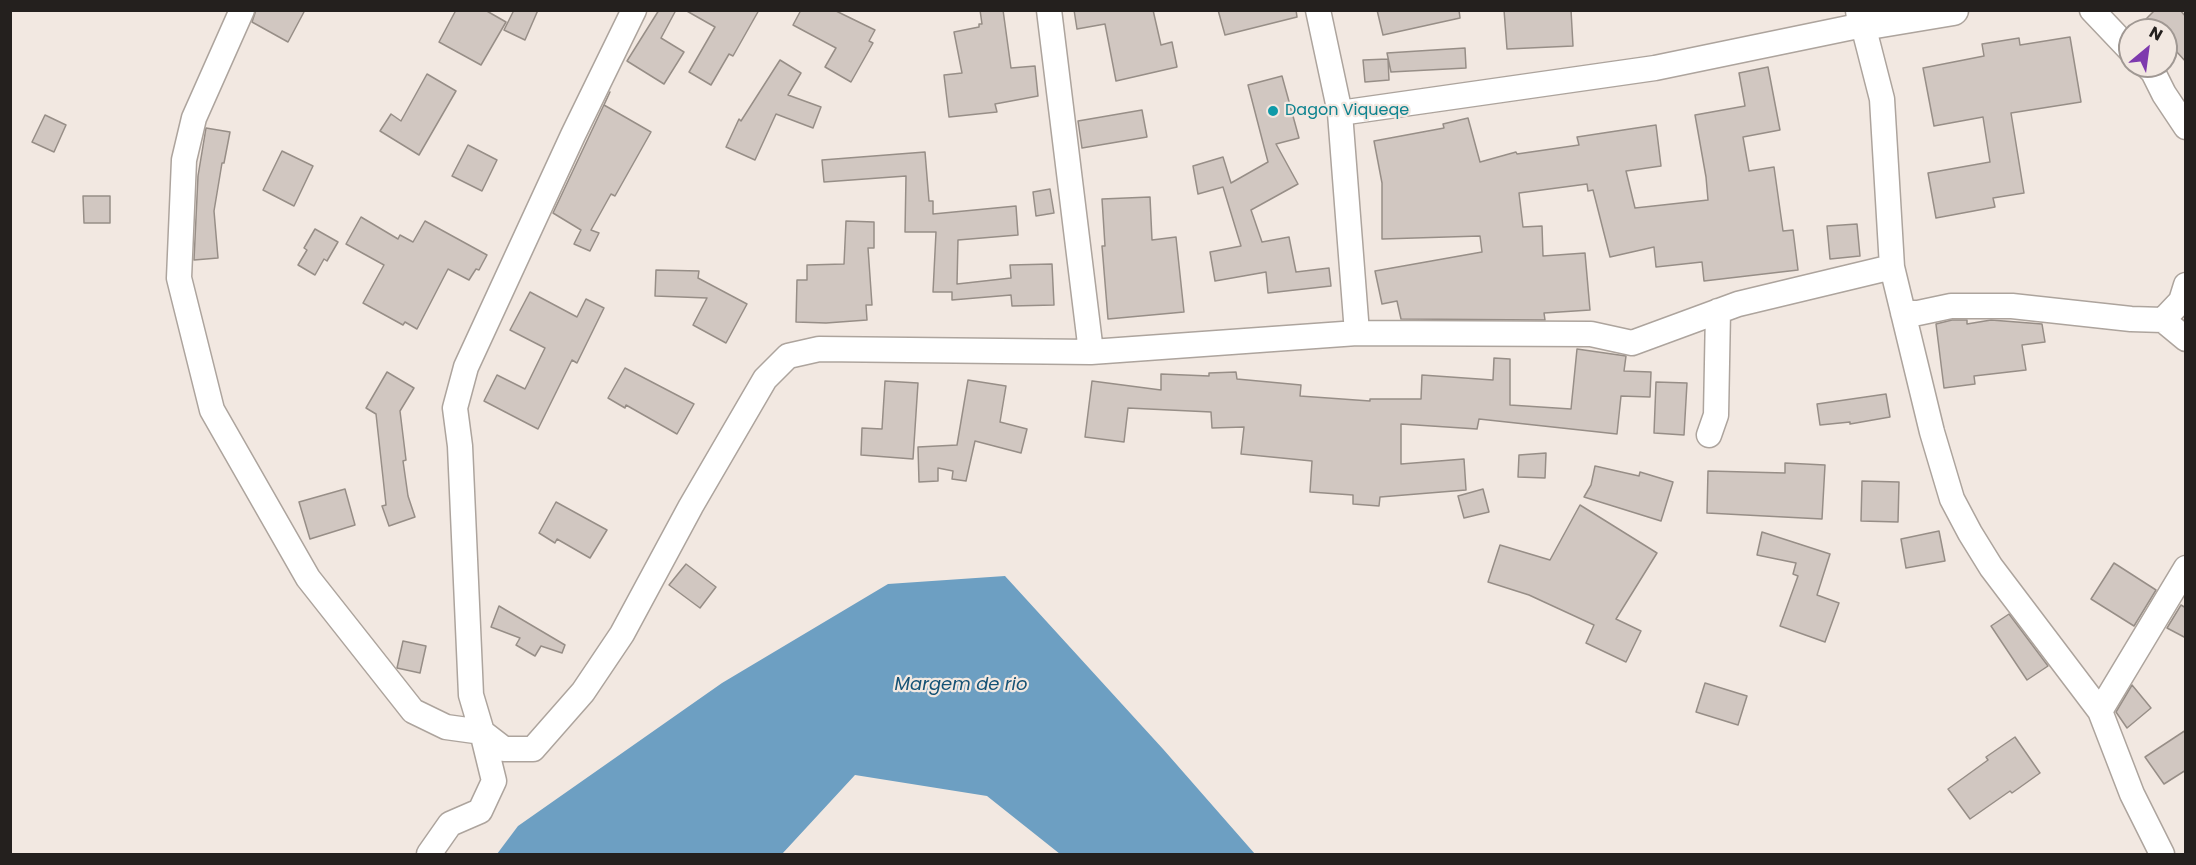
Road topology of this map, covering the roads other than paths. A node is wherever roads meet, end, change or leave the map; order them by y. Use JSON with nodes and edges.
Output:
{"nodes":[{"id":1,"x":242,"y":10,"type":"edge"},
{"id":2,"x":634,"y":10,"type":"edge"},
{"id":3,"x":1049,"y":10,"type":"edge"},
{"id":4,"x":1318,"y":10,"type":"edge"},
{"id":5,"x":1953,"y":10,"type":"edge"},
{"id":6,"x":2092,"y":10,"type":"edge"},
{"id":7,"x":1862,"y":18,"type":"edge"},
{"id":8,"x":2118,"y":37,"type":"edge"},
{"id":9,"x":2155,"y":78,"type":"edge"},
{"id":10,"x":1340,"y":113,"type":"junction"},
{"id":11,"x":2186,"y":127,"type":"edge"},
{"id":12,"x":1892,"y":267,"type":"junction"},
{"id":13,"x":2186,"y":285,"type":"edge"},
{"id":14,"x":1718,"y":311,"type":"junction"},
{"id":15,"x":1903,"y":313,"type":"junction"},
{"id":16,"x":2163,"y":320,"type":"junction"},
{"id":17,"x":1357,"y":333,"type":"junction"},
{"id":18,"x":2186,"y":339,"type":"edge"},
{"id":19,"x":1092,"y":352,"type":"junction"},
{"id":20,"x":1708,"y":435,"type":"dead end"},
{"id":21,"x":2186,"y":568,"type":"edge"},
{"id":22,"x":2100,"y":711,"type":"junction"},
{"id":23,"x":482,"y":732,"type":"junction"},
{"id":24,"x":429,"y":855,"type":"edge"},
{"id":25,"x":2162,"y":855,"type":"edge"}],
"edges":[{"from":1,"to":23,"type":"street"},
{"from":2,"to":23,"type":"street"},
{"from":3,"to":19,"type":"street"},
{"from":4,"to":10,"type":"street"},
{"from":5,"to":7,"type":"main road"},
{"from":6,"to":8,"type":"street"},
{"from":7,"to":10,"type":"street"},
{"from":7,"to":12,"type":"street"},
{"from":9,"to":11,"type":"street"},
{"from":10,"to":17,"type":"street"},
{"from":12,"to":14,"type":"street"},
{"from":12,"to":15,"type":"street"},
{"from":13,"to":16,"type":"street"},
{"from":14,"to":17,"type":"street"},
{"from":14,"to":20,"type":"street"},
{"from":15,"to":16,"type":"street"},
{"from":15,"to":22,"type":"street"},
{"from":16,"to":18,"type":"street"},
{"from":17,"to":19,"type":"street"},
{"from":19,"to":23,"type":"street"},
{"from":21,"to":22,"type":"street"},
{"from":22,"to":25,"type":"street"},
{"from":23,"to":24,"type":"street"}]}
